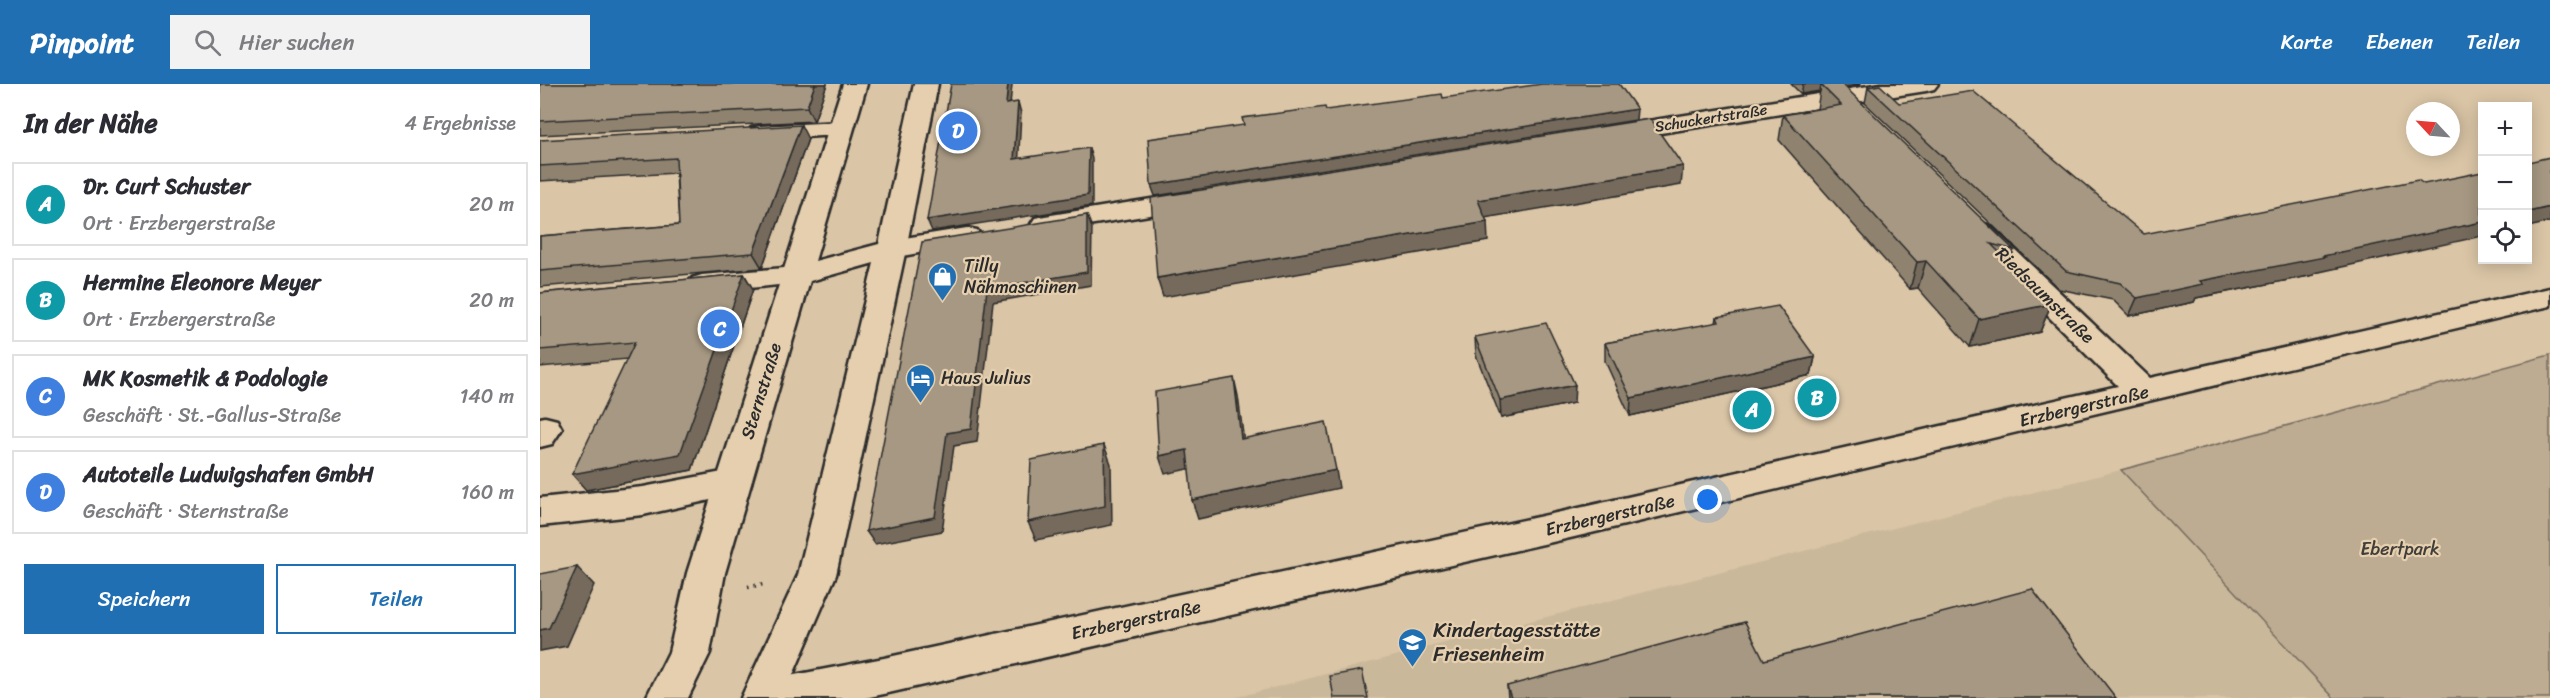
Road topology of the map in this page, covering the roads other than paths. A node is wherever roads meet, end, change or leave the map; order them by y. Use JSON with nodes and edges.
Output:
{"nodes":[{"id":1,"x":855,"y":84,"type":"edge"},
{"id":2,"x":926,"y":84,"type":"edge"},
{"id":3,"x":1926,"y":84,"type":"edge"},
{"id":4,"x":1890,"y":87,"type":"edge"},
{"id":5,"x":1842,"y":98,"type":"junction"},
{"id":6,"x":1867,"y":122,"type":"edge"},
{"id":7,"x":842,"y":129,"type":"junction"},
{"id":8,"x":732,"y":135,"type":"edge"},
{"id":9,"x":1582,"y":139,"type":"edge"},
{"id":10,"x":1218,"y":196,"type":"edge"},
{"id":11,"x":1959,"y":212,"type":"edge"},
{"id":12,"x":892,"y":249,"type":"junction"},
{"id":13,"x":796,"y":276,"type":"junction"},
{"id":14,"x":678,"y":286,"type":"edge"},
{"id":15,"x":2550,"y":297,"type":"edge"},
{"id":16,"x":2144,"y":392,"type":"junction"},
{"id":17,"x":734,"y":483,"type":"junction"},
{"id":18,"x":540,"y":512,"type":"edge"},
{"id":19,"x":668,"y":698,"type":"edge"},
{"id":20,"x":762,"y":698,"type":"edge"},
{"id":21,"x":773,"y":698,"type":"edge"}],
"edges":[{"from":1,"to":7,"type":"street","name":"Sternstraße"},
{"from":2,"to":12,"type":"street"},
{"from":3,"to":4,"type":"street","name":"Schuckertstraße"},
{"from":4,"to":5,"type":"street","name":"Schuckertstraße"},
{"from":5,"to":6,"type":"street"},
{"from":5,"to":9,"type":"street","name":"Schuckertstraße"},
{"from":7,"to":8,"type":"street"},
{"from":7,"to":13,"type":"street","name":"Sternstraße"},
{"from":10,"to":12,"type":"street"},
{"from":11,"to":16,"type":"street","name":"Riedsaumstraße"},
{"from":12,"to":13,"type":"street"},
{"from":12,"to":20,"type":"street"},
{"from":13,"to":14,"type":"street"},
{"from":13,"to":17,"type":"street","name":"Sternstraße"},
{"from":15,"to":16,"type":"street","name":"Erzbergerstraße"},
{"from":16,"to":21,"type":"street","name":"Erzbergerstraße"},
{"from":17,"to":18,"type":"street"},
{"from":17,"to":19,"type":"street","name":"Sternstraße"}]}
